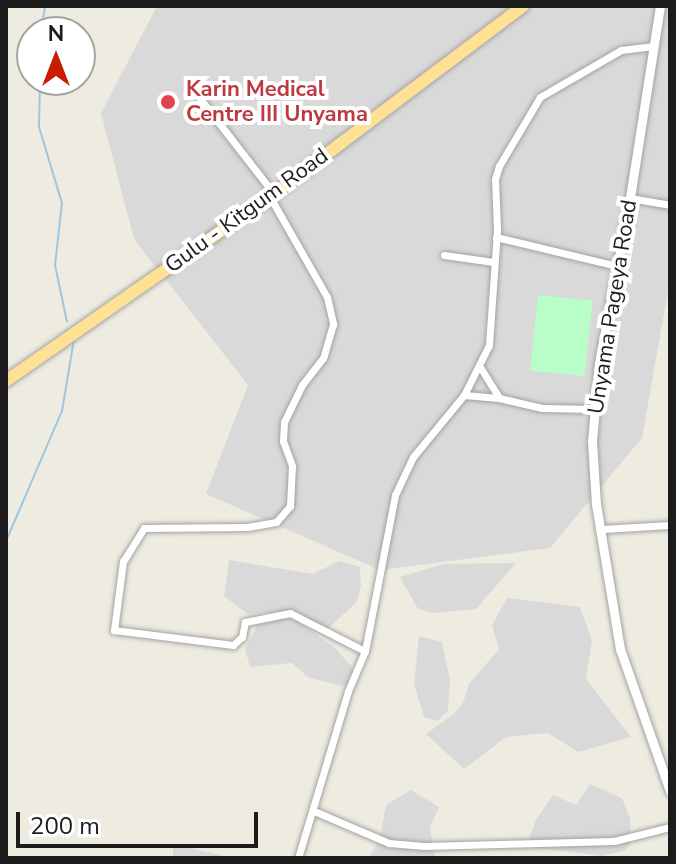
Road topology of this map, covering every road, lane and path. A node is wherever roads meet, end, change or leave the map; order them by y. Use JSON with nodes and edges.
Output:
{"nodes":[{"id":1,"x":523,"y":6,"type":"edge"},
{"id":2,"x":659,"y":11,"type":"edge"},
{"id":3,"x":670,"y":17,"type":"edge"},
{"id":4,"x":654,"y":46,"type":"junction"},
{"id":5,"x":191,"y":87,"type":"dead end"},
{"id":6,"x":272,"y":196,"type":"junction"},
{"id":7,"x":630,"y":198,"type":"junction"},
{"id":8,"x":670,"y":205,"type":"edge"},
{"id":9,"x":496,"y":237,"type":"junction"},
{"id":10,"x":444,"y":255,"type":"dead end"},
{"id":11,"x":494,"y":262,"type":"junction"},
{"id":12,"x":617,"y":266,"type":"junction"},
{"id":13,"x":480,"y":367,"type":"junction"},
{"id":14,"x":6,"y":381,"type":"edge"},
{"id":15,"x":464,"y":395,"type":"junction"},
{"id":16,"x":499,"y":398,"type":"junction"},
{"id":17,"x":595,"y":409,"type":"junction"},
{"id":18,"x":670,"y":525,"type":"edge"},
{"id":19,"x":601,"y":529,"type":"junction"},
{"id":20,"x":365,"y":651,"type":"junction"},
{"id":21,"x":670,"y":789,"type":"edge"},
{"id":22,"x":314,"y":811,"type":"junction"},
{"id":23,"x":670,"y":827,"type":"edge"},
{"id":24,"x":298,"y":858,"type":"edge"}],
"edges":[{"from":1,"to":6,"type":"main road","name":"Gulu - Kitgum Road"},
{"from":2,"to":3,"type":"street"},
{"from":2,"to":4,"type":"street","name":"Unyama Pageya Road"},
{"from":4,"to":7,"type":"street","name":"Unyama Pageya Road"},
{"from":4,"to":9,"type":"street"},
{"from":5,"to":6,"type":"street"},
{"from":6,"to":14,"type":"main road","name":"Gulu - Kitgum Road"},
{"from":6,"to":20,"type":"street"},
{"from":7,"to":8,"type":"street"},
{"from":7,"to":12,"type":"street","name":"Unyama Pageya Road"},
{"from":9,"to":11,"type":"street"},
{"from":9,"to":12,"type":"street"},
{"from":10,"to":11,"type":"street"},
{"from":11,"to":13,"type":"street"},
{"from":12,"to":17,"type":"street","name":"Unyama Pageya Road"},
{"from":13,"to":15,"type":"street"},
{"from":13,"to":16,"type":"street"},
{"from":15,"to":16,"type":"street"},
{"from":15,"to":20,"type":"street"},
{"from":16,"to":17,"type":"street"},
{"from":17,"to":19,"type":"street","name":"Unyama Pageya Road"},
{"from":18,"to":19,"type":"street"},
{"from":19,"to":21,"type":"street","name":"Unyama Pageya Road"},
{"from":20,"to":22,"type":"street"},
{"from":22,"to":23,"type":"street"},
{"from":22,"to":24,"type":"street"}]}
